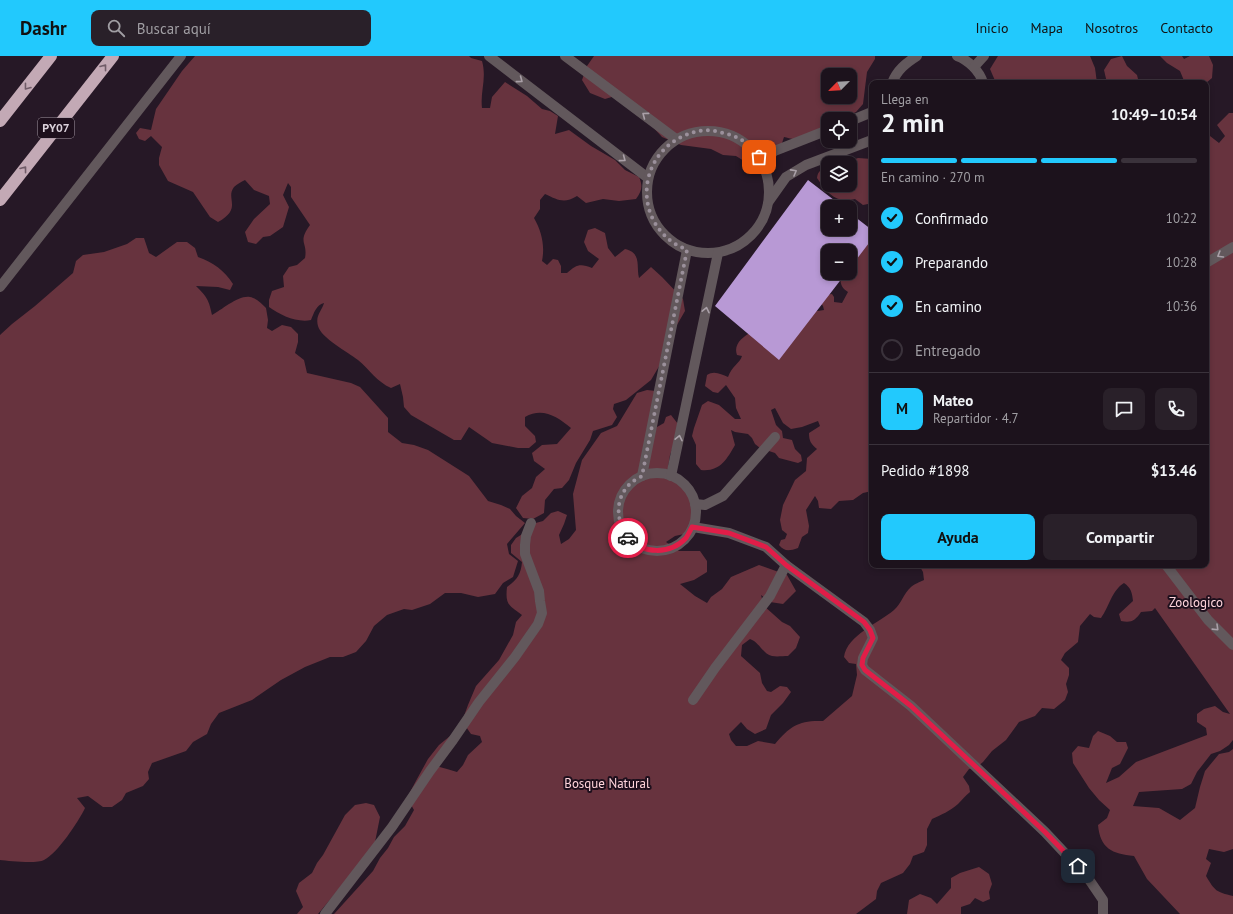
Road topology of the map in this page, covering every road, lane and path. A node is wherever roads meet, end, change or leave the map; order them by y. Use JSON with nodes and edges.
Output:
{"nodes":[{"id":1,"x":51,"y":56,"type":"edge"},
{"id":2,"x":113,"y":56,"type":"edge"},
{"id":3,"x":181,"y":56,"type":"edge"},
{"id":4,"x":489,"y":56,"type":"edge"},
{"id":5,"x":565,"y":56,"type":"edge"},
{"id":6,"x":957,"y":56,"type":"edge"},
{"id":7,"x":984,"y":56,"type":"edge"},
{"id":8,"x":912,"y":58,"type":"edge"},
{"id":9,"x":974,"y":67,"type":"junction"},
{"id":10,"x":893,"y":80,"type":"edge"},
{"id":11,"x":981,"y":80,"type":"edge"},
{"id":12,"x":869,"y":113,"type":"edge"},
{"id":13,"x":857,"y":118,"type":"edge"},
{"id":14,"x":0,"y":121,"type":"edge"},
{"id":15,"x":821,"y":133,"type":"edge"},
{"id":16,"x":676,"y":139,"type":"junction"},
{"id":17,"x":869,"y":141,"type":"edge"},
{"id":18,"x":759,"y":157,"type":"junction"},
{"id":19,"x":648,"y":178,"type":"junction"},
{"id":20,"x":0,"y":200,"type":"edge"},
{"id":21,"x":769,"y":201,"type":"junction"},
{"id":22,"x":1233,"y":247,"type":"edge"},
{"id":23,"x":687,"y":250,"type":"junction"},
{"id":24,"x":718,"y":253,"type":"junction"},
{"id":25,"x":1209,"y":262,"type":"edge"},
{"id":26,"x":0,"y":287,"type":"edge"},
{"id":27,"x":775,"y":437,"type":"dead end"},
{"id":28,"x":642,"y":476,"type":"junction"},
{"id":29,"x":671,"y":476,"type":"junction"},
{"id":30,"x":695,"y":504,"type":"junction"},
{"id":31,"x":531,"y":523,"type":"dead end"},
{"id":32,"x":692,"y":527,"type":"junction"},
{"id":33,"x":786,"y":565,"type":"junction"},
{"id":34,"x":1168,"y":568,"type":"edge"},
{"id":35,"x":1233,"y":645,"type":"edge"},
{"id":36,"x":693,"y":700,"type":"dead end"},
{"id":37,"x":325,"y":914,"type":"edge"},
{"id":38,"x":1103,"y":914,"type":"edge"}],
"edges":[{"from":1,"to":14,"type":"highway","one_way":true},
{"from":20,"to":2,"type":"highway","number":"PY07","one_way":true},
{"from":3,"to":26,"type":"lane"},
{"from":4,"to":19,"type":"lane","one_way":true},
{"from":16,"to":5,"type":"lane","one_way":true},
{"from":6,"to":9,"type":"lane"},
{"from":7,"to":9,"type":"lane"},
{"from":8,"to":10,"type":"lane"},
{"from":9,"to":11,"type":"lane"},
{"from":12,"to":13,"type":"lane"},
{"from":15,"to":18,"type":"lane"},
{"from":16,"to":18,"type":"lane"},
{"from":16,"to":19,"type":"lane"},
{"from":21,"to":17,"type":"lane","one_way":true},
{"from":18,"to":21,"type":"lane"},
{"from":19,"to":23,"type":"lane"},
{"from":21,"to":24,"type":"lane"},
{"from":22,"to":25,"type":"lane","one_way":true},
{"from":23,"to":24,"type":"lane"},
{"from":23,"to":28,"type":"lane"},
{"from":29,"to":24,"type":"lane","one_way":true},
{"from":27,"to":30,"type":"lane"},
{"from":28,"to":29,"type":"lane"},
{"from":28,"to":32,"type":"lane"},
{"from":29,"to":30,"type":"lane"},
{"from":30,"to":32,"type":"lane"},
{"from":31,"to":37,"type":"lane"},
{"from":32,"to":33,"type":"lane"},
{"from":33,"to":36,"type":"lane"},
{"from":33,"to":38,"type":"lane"},
{"from":34,"to":35,"type":"lane","one_way":true}]}
